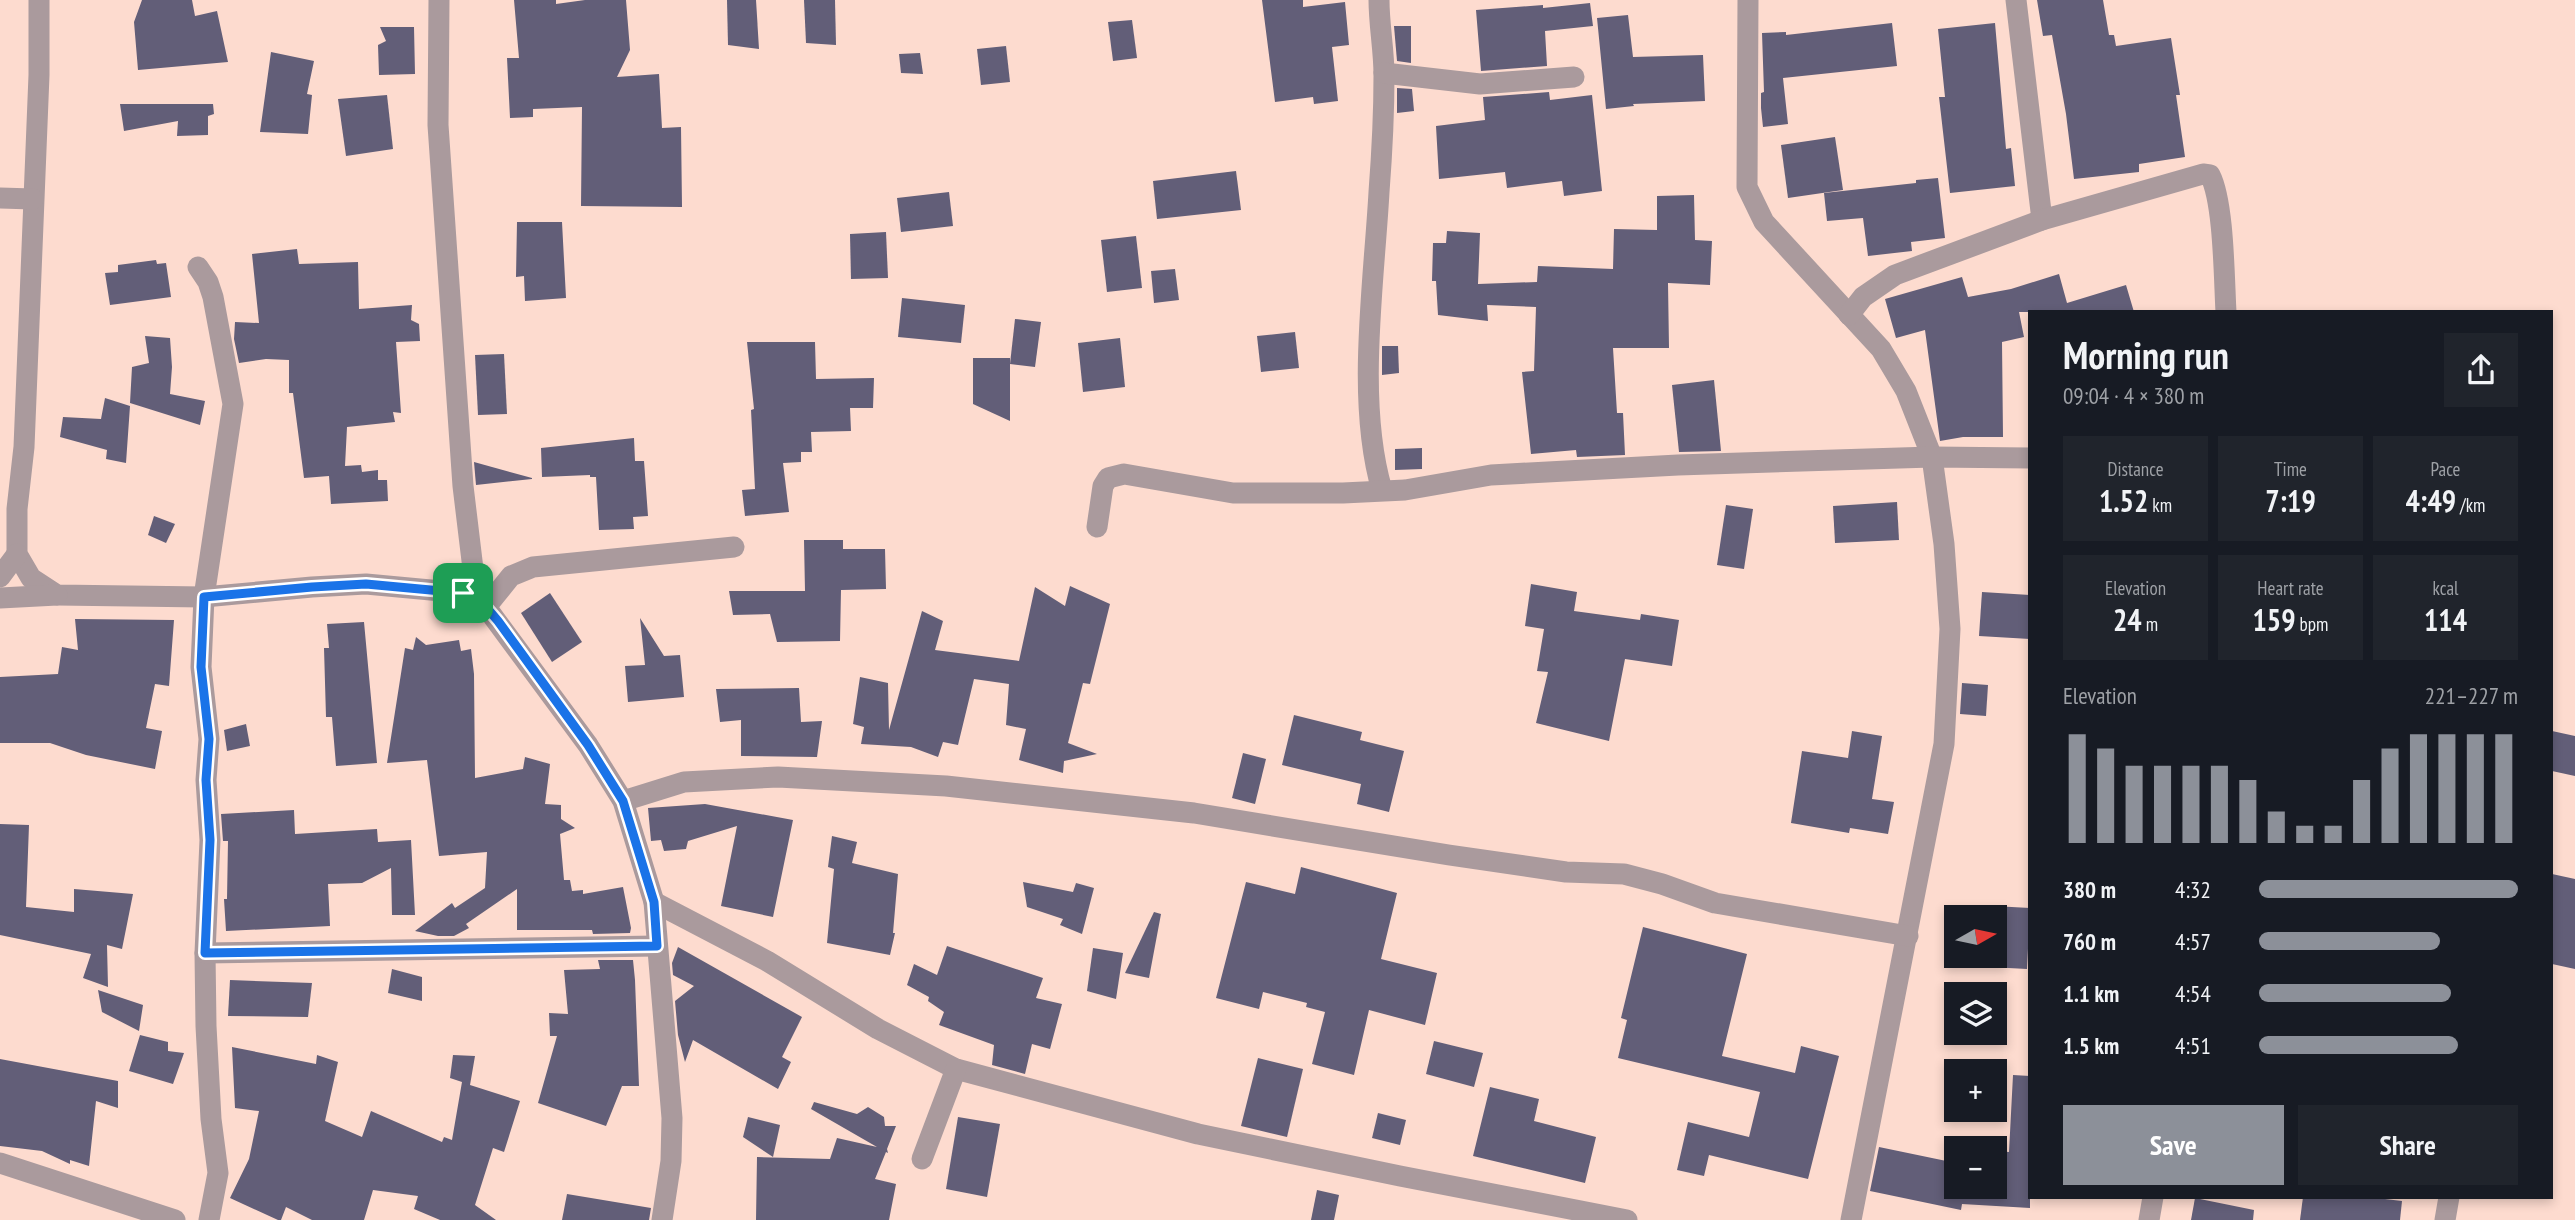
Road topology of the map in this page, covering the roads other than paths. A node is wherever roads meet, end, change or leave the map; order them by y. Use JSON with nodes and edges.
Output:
{"nodes":[{"id":1,"x":39,"y":0,"type":"edge"},
{"id":2,"x":439,"y":0,"type":"edge"},
{"id":3,"x":1379,"y":0,"type":"edge"},
{"id":4,"x":1748,"y":0,"type":"edge"},
{"id":5,"x":2016,"y":0,"type":"edge"},
{"id":6,"x":1384,"y":74,"type":"junction"},
{"id":7,"x":1574,"y":77,"type":"dead end"},
{"id":8,"x":0,"y":198,"type":"edge"},
{"id":9,"x":33,"y":199,"type":"junction"},
{"id":10,"x":2042,"y":220,"type":"junction"},
{"id":11,"x":198,"y":267,"type":"dead end"},
{"id":12,"x":2226,"y":310,"type":"edge"},
{"id":13,"x":1849,"y":315,"type":"junction"},
{"id":14,"x":1932,"y":457,"type":"junction"},
{"id":15,"x":2028,"y":458,"type":"edge"},
{"id":16,"x":1382,"y":490,"type":"junction"},
{"id":17,"x":1097,"y":527,"type":"dead end"},
{"id":18,"x":734,"y":547,"type":"dead end"},
{"id":19,"x":17,"y":554,"type":"junction"},
{"id":20,"x":0,"y":577,"type":"edge"},
{"id":21,"x":463,"y":593,"type":"junction"},
{"id":22,"x":57,"y":595,"type":"junction"},
{"id":23,"x":204,"y":597,"type":"junction"},
{"id":24,"x":0,"y":598,"type":"edge"},
{"id":25,"x":486,"y":607,"type":"junction"},
{"id":26,"x":623,"y":801,"type":"junction"},
{"id":27,"x":654,"y":902,"type":"junction"},
{"id":28,"x":1908,"y":936,"type":"junction"},
{"id":29,"x":657,"y":946,"type":"junction"},
{"id":30,"x":205,"y":953,"type":"junction"},
{"id":31,"x":956,"y":1069,"type":"junction"},
{"id":32,"x":922,"y":1159,"type":"dead end"},
{"id":33,"x":0,"y":1163,"type":"edge"},
{"id":34,"x":2153,"y":1199,"type":"edge"},
{"id":35,"x":2449,"y":1199,"type":"edge"},
{"id":36,"x":175,"y":1220,"type":"edge"},
{"id":37,"x":209,"y":1220,"type":"edge"},
{"id":38,"x":663,"y":1220,"type":"edge"},
{"id":39,"x":1627,"y":1220,"type":"edge"},
{"id":40,"x":1851,"y":1220,"type":"edge"},
{"id":41,"x":2149,"y":1220,"type":"edge"},
{"id":42,"x":2445,"y":1220,"type":"edge"}],
"edges":[{"from":1,"to":9,"type":"street"},
{"from":2,"to":21,"type":"street"},
{"from":3,"to":6,"type":"street"},
{"from":4,"to":13,"type":"street"},
{"from":5,"to":10,"type":"street"},
{"from":6,"to":7,"type":"street"},
{"from":6,"to":16,"type":"street"},
{"from":8,"to":9,"type":"street"},
{"from":9,"to":19,"type":"street"},
{"from":10,"to":12,"type":"street"},
{"from":10,"to":13,"type":"street"},
{"from":11,"to":23,"type":"street"},
{"from":13,"to":14,"type":"street"},
{"from":14,"to":15,"type":"street"},
{"from":14,"to":16,"type":"street"},
{"from":14,"to":28,"type":"street"},
{"from":16,"to":17,"type":"street"},
{"from":18,"to":25,"type":"street"},
{"from":19,"to":20,"type":"street"},
{"from":19,"to":22,"type":"street"},
{"from":21,"to":23,"type":"street"},
{"from":21,"to":25,"type":"street"},
{"from":22,"to":23,"type":"street"},
{"from":22,"to":24,"type":"street"},
{"from":23,"to":30,"type":"street"},
{"from":25,"to":26,"type":"street"},
{"from":26,"to":27,"type":"street"},
{"from":26,"to":28,"type":"street"},
{"from":27,"to":29,"type":"street"},
{"from":27,"to":31,"type":"street"},
{"from":28,"to":40,"type":"street"},
{"from":29,"to":30,"type":"street"},
{"from":29,"to":38,"type":"street"},
{"from":30,"to":37,"type":"street"},
{"from":31,"to":32,"type":"street"},
{"from":31,"to":39,"type":"street"},
{"from":33,"to":36,"type":"street"},
{"from":34,"to":41,"type":"street"},
{"from":35,"to":42,"type":"street"}]}
